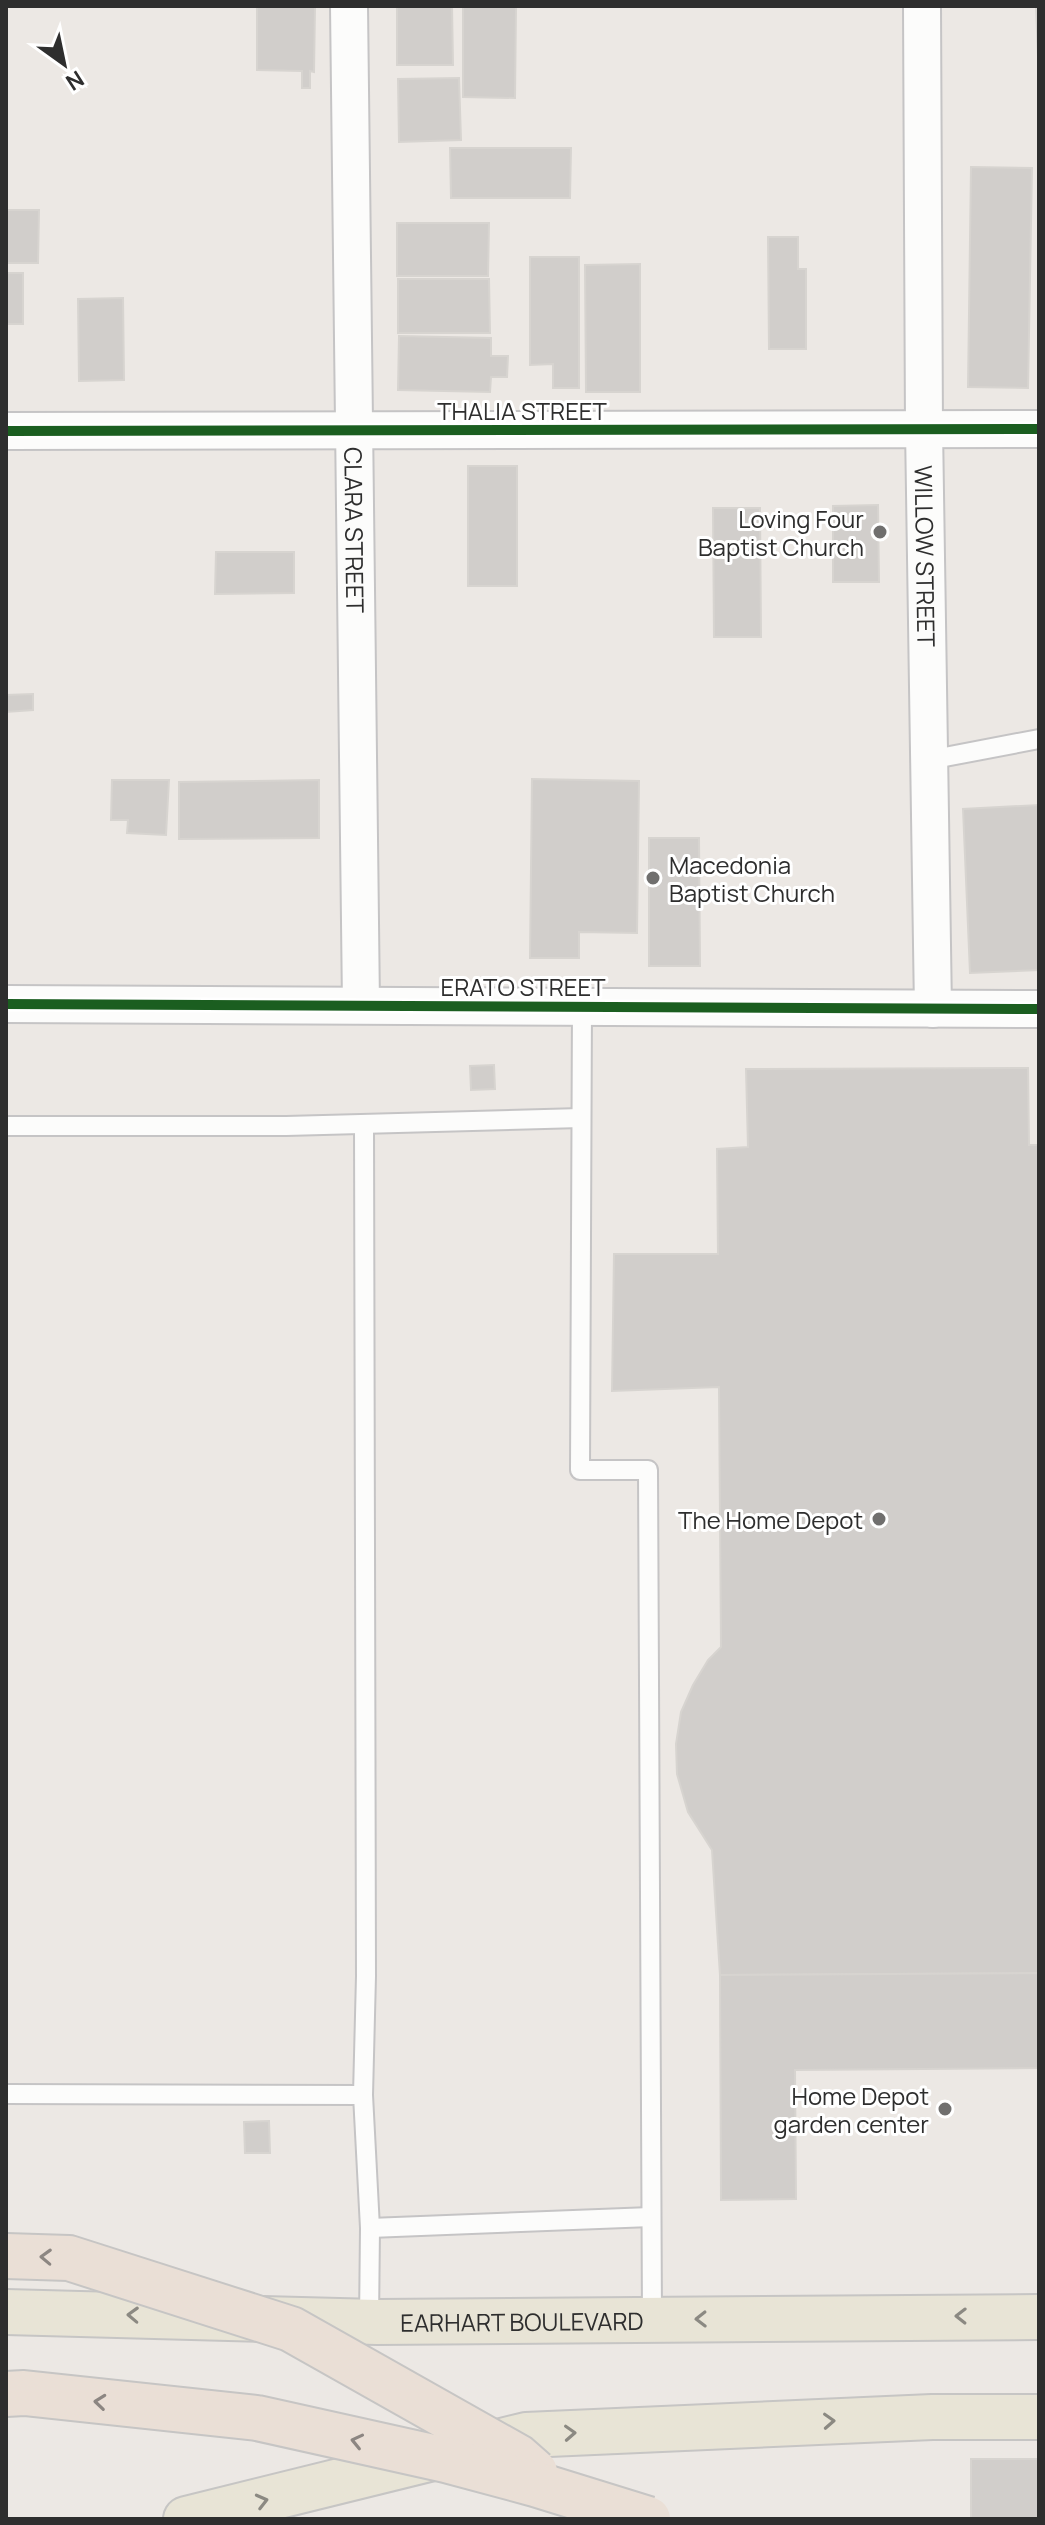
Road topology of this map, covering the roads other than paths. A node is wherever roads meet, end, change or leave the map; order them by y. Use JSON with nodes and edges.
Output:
{"nodes":[{"id":1,"x":349,"y":6,"type":"edge"},
{"id":2,"x":922,"y":6,"type":"edge"},
{"id":3,"x":924,"y":428,"type":"junction"},
{"id":4,"x":1039,"y":429,"type":"edge"},
{"id":5,"x":356,"y":430,"type":"junction"},
{"id":6,"x":6,"y":431,"type":"edge"},
{"id":7,"x":1039,"y":739,"type":"edge"},
{"id":8,"x":929,"y":760,"type":"junction"},
{"id":9,"x":6,"y":1004,"type":"edge"},
{"id":10,"x":361,"y":1005,"type":"junction"},
{"id":11,"x":582,"y":1006,"type":"junction"},
{"id":12,"x":933,"y":1009,"type":"junction"},
{"id":13,"x":1039,"y":1009,"type":"edge"},
{"id":14,"x":581,"y":1118,"type":"junction"},
{"id":15,"x":364,"y":1124,"type":"junction"},
{"id":16,"x":6,"y":1126,"type":"edge"},
{"id":17,"x":6,"y":2094,"type":"edge"},
{"id":18,"x":363,"y":2095,"type":"junction"},
{"id":19,"x":651,"y":2217,"type":"junction"},
{"id":20,"x":370,"y":2228,"type":"junction"},
{"id":21,"x":6,"y":2256,"type":"edge"},
{"id":22,"x":6,"y":2312,"type":"edge"},
{"id":23,"x":1039,"y":2317,"type":"edge"},
{"id":24,"x":652,"y":2319,"type":"junction"},
{"id":25,"x":369,"y":2322,"type":"junction"},
{"id":26,"x":6,"y":2394,"type":"edge"},
{"id":27,"x":1039,"y":2417,"type":"edge"},
{"id":28,"x":186,"y":2519,"type":"edge"},
{"id":29,"x":587,"y":2519,"type":"edge"},
{"id":30,"x":648,"y":2519,"type":"edge"}],
"edges":[{"from":1,"to":5,"type":"street","name":"CLARA STREET"},
{"from":2,"to":3,"type":"street","name":"WILLOW STREET"},
{"from":3,"to":4,"type":"street","name":"THALIA STREET"},
{"from":3,"to":5,"type":"street","name":"THALIA STREET"},
{"from":3,"to":8,"type":"street","name":"WILLOW STREET"},
{"from":5,"to":6,"type":"street","name":"THALIA STREET"},
{"from":5,"to":10,"type":"street","name":"CLARA STREET"},
{"from":7,"to":8,"type":"lane"},
{"from":8,"to":12,"type":"street","name":"WILLOW STREET"},
{"from":9,"to":10,"type":"street","name":"ERATO STREET"},
{"from":10,"to":11,"type":"street","name":"ERATO STREET"},
{"from":11,"to":12,"type":"street","name":"ERATO STREET"},
{"from":11,"to":14,"type":"lane"},
{"from":12,"to":13,"type":"street","name":"ERATO STREET"},
{"from":14,"to":15,"type":"lane"},
{"from":14,"to":19,"type":"lane"},
{"from":15,"to":16,"type":"lane"},
{"from":15,"to":18,"type":"lane"},
{"from":17,"to":18,"type":"lane"},
{"from":18,"to":20,"type":"lane"},
{"from":19,"to":20,"type":"lane"},
{"from":19,"to":24,"type":"lane"},
{"from":20,"to":25,"type":"lane"},
{"from":29,"to":21,"type":"highway","one_way":true,"bridge":true},
{"from":25,"to":22,"type":"main road","name":"EARHART BOULEVARD","one_way":true},
{"from":23,"to":24,"type":"main road","name":"EARHART BOULEVARD","one_way":true},
{"from":24,"to":25,"type":"main road","name":"EARHART BOULEVARD"},
{"from":30,"to":26,"type":"highway","one_way":true,"bridge":true},
{"from":28,"to":27,"type":"main road","one_way":true}]}
